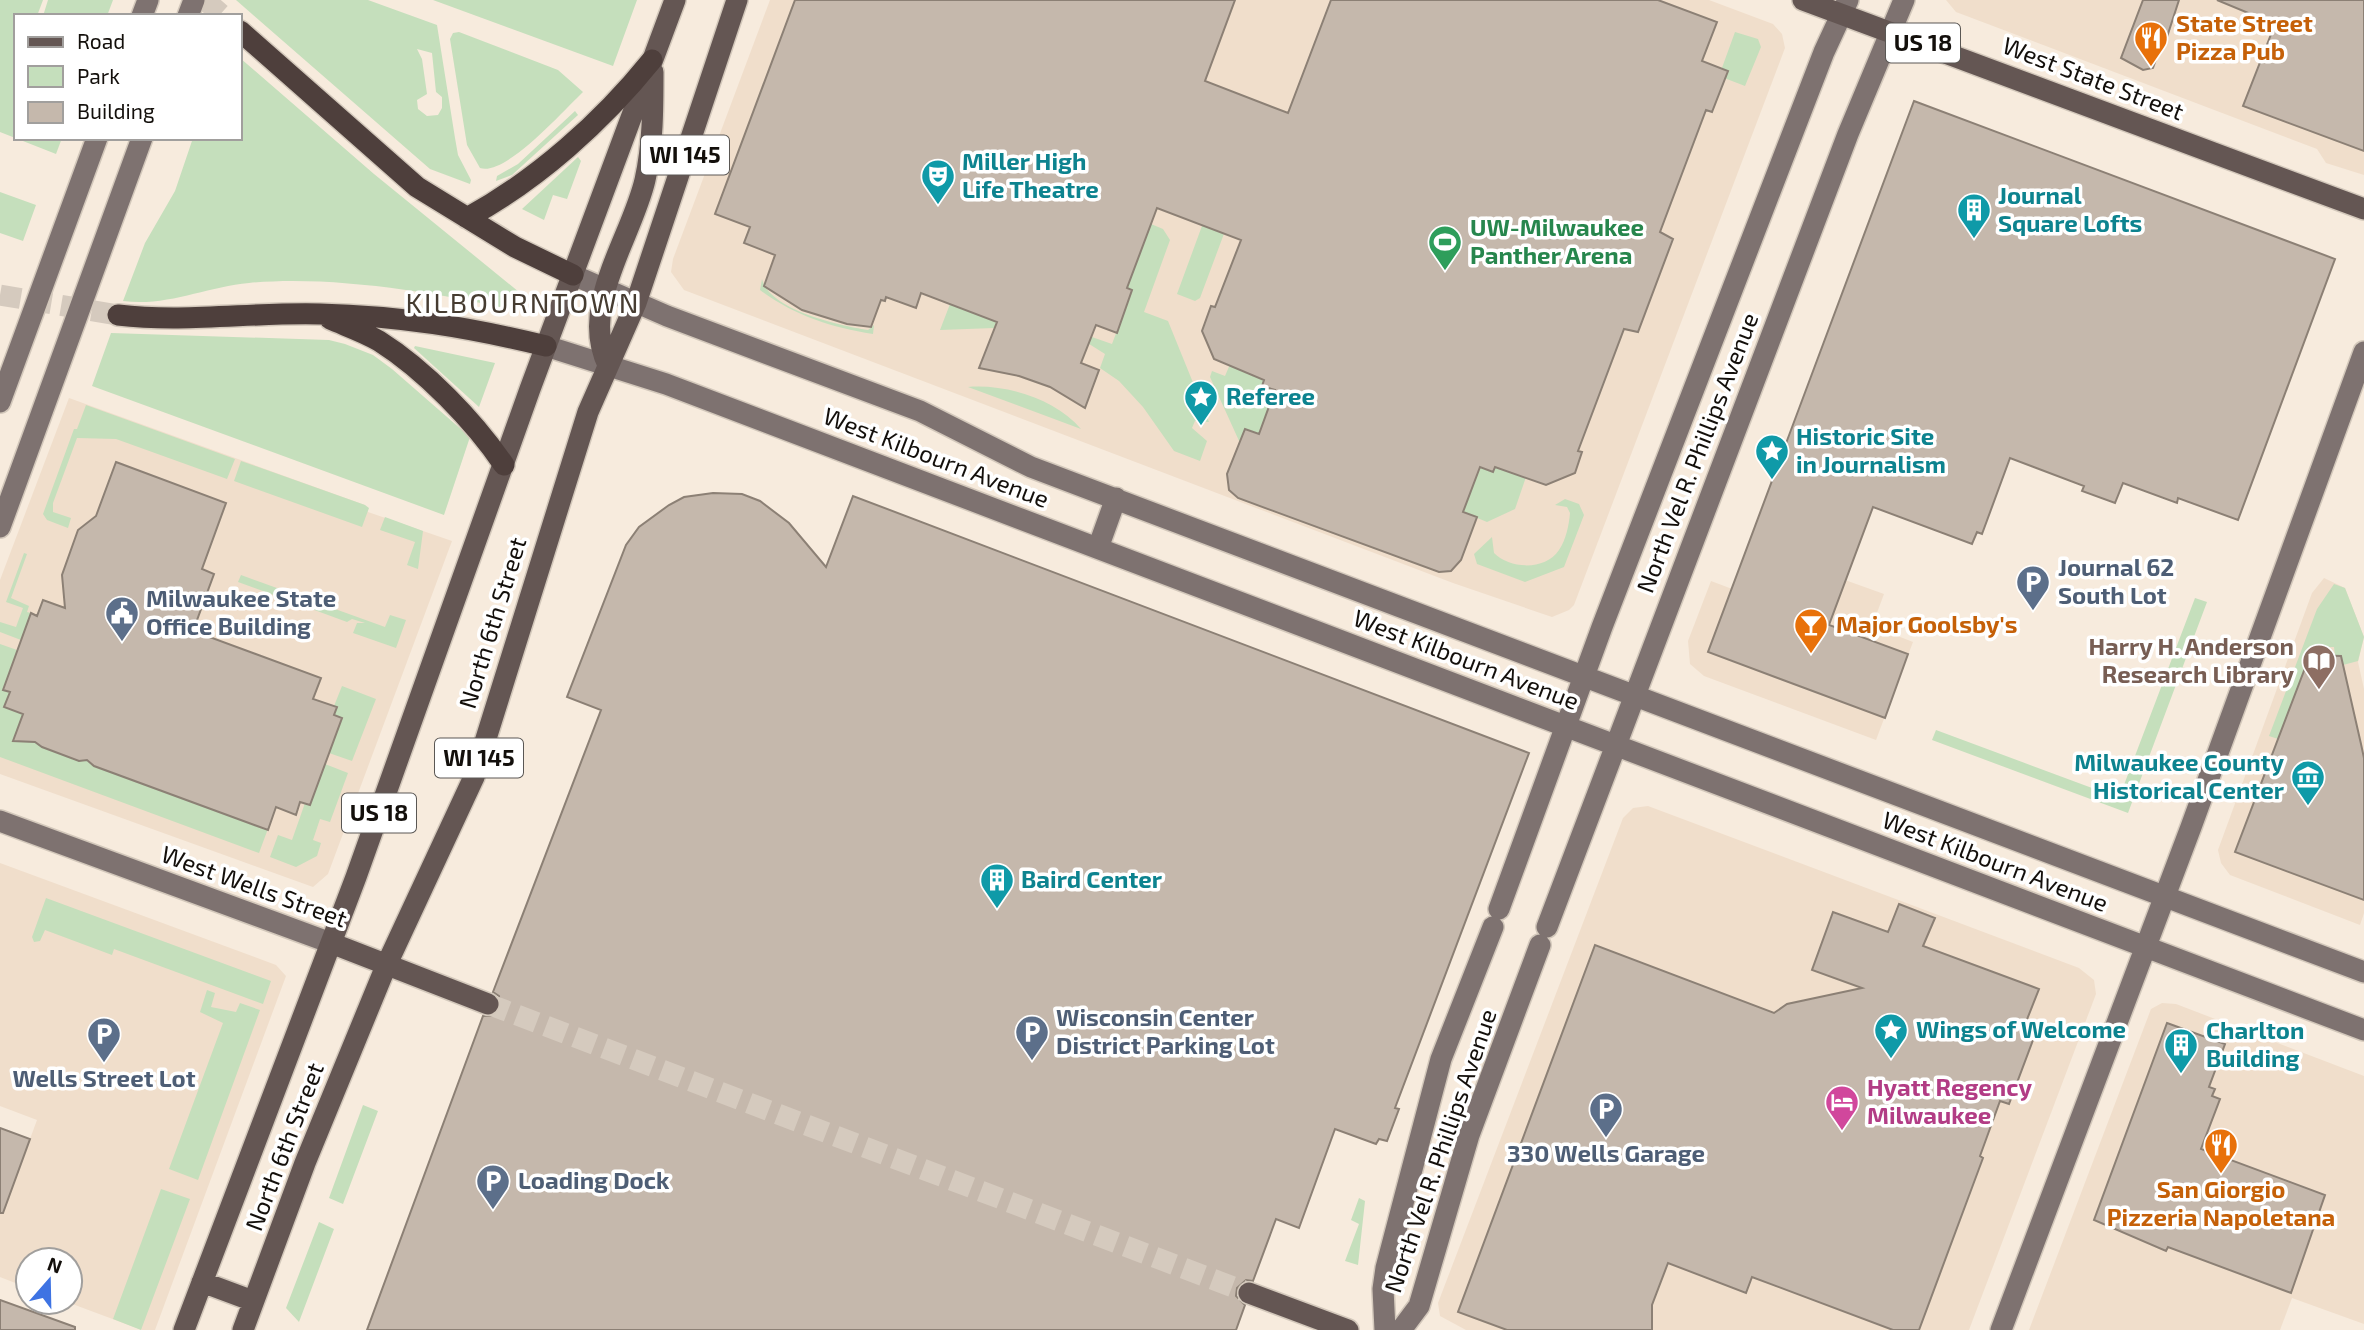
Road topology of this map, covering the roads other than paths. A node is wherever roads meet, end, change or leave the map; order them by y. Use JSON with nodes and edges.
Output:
{"nodes":[{"id":1,"x":675,"y":0,"type":"edge"},
{"id":2,"x":737,"y":0,"type":"edge"},
{"id":3,"x":1803,"y":0,"type":"edge"},
{"id":4,"x":1904,"y":0,"type":"edge"},
{"id":5,"x":1845,"y":7,"type":"edge"},
{"id":6,"x":1891,"y":31,"type":"junction"},
{"id":7,"x":242,"y":33,"type":"edge"},
{"id":8,"x":653,"y":60,"type":"junction"},
{"id":9,"x":96,"y":140,"type":"edge"},
{"id":10,"x":141,"y":140,"type":"edge"},
{"id":11,"x":2364,"y":209,"type":"edge"},
{"id":12,"x":467,"y":218,"type":"junction"},
{"id":13,"x":573,"y":275,"type":"junction"},
{"id":14,"x":606,"y":289,"type":"junction"},
{"id":15,"x":636,"y":303,"type":"junction"},
{"id":16,"x":318,"y":314,"type":"junction"},
{"id":17,"x":118,"y":315,"type":"tunnel mouth"},
{"id":18,"x":546,"y":346,"type":"junction"},
{"id":19,"x":2364,"y":352,"type":"edge"},
{"id":20,"x":608,"y":365,"type":"junction"},
{"id":21,"x":0,"y":402,"type":"edge"},
{"id":22,"x":504,"y":465,"type":"junction"},
{"id":23,"x":1116,"y":498,"type":"junction"},
{"id":24,"x":0,"y":527,"type":"edge"},
{"id":25,"x":1098,"y":548,"type":"junction"},
{"id":26,"x":1585,"y":676,"type":"junction"},
{"id":27,"x":1635,"y":695,"type":"junction"},
{"id":28,"x":1566,"y":726,"type":"junction"},
{"id":29,"x":1616,"y":745,"type":"junction"},
{"id":30,"x":0,"y":821,"type":"edge"},
{"id":31,"x":2165,"y":896,"type":"junction"},
{"id":32,"x":331,"y":943,"type":"junction"},
{"id":33,"x":2146,"y":947,"type":"junction"},
{"id":34,"x":386,"y":965,"type":"junction"},
{"id":35,"x":2364,"y":972,"type":"edge"},
{"id":36,"x":488,"y":1004,"type":"tunnel mouth"},
{"id":37,"x":2364,"y":1030,"type":"edge"},
{"id":38,"x":202,"y":1282,"type":"junction"},
{"id":39,"x":1249,"y":1293,"type":"tunnel mouth"},
{"id":40,"x":253,"y":1301,"type":"junction"},
{"id":41,"x":184,"y":1330,"type":"edge"},
{"id":42,"x":243,"y":1330,"type":"edge"},
{"id":43,"x":1348,"y":1330,"type":"edge"},
{"id":44,"x":1385,"y":1330,"type":"edge"},
{"id":45,"x":1401,"y":1330,"type":"edge"},
{"id":46,"x":2001,"y":1330,"type":"edge"}],
"edges":[{"from":1,"to":8,"type":"main road","name":"North 6th Street","number":"US 18"},
{"from":2,"to":15,"type":"main road","name":"North 6th Street","number":"WI 145"},
{"from":3,"to":5,"type":"main road","name":"West State Street","number":"US 18"},
{"from":4,"to":6,"type":"street","name":"North Vel R. Phillips Avenue"},
{"from":5,"to":6,"type":"main road","name":"West State Street","number":"US 18"},
{"from":5,"to":26,"type":"street","name":"North Vel R. Phillips Avenue"},
{"from":6,"to":11,"type":"main road","name":"West State Street","number":"US 18"},
{"from":6,"to":27,"type":"street","name":"North Vel R. Phillips Avenue"},
{"from":7,"to":12,"type":"highway"},
{"from":8,"to":12,"type":"highway"},
{"from":8,"to":13,"type":"main road","name":"North 6th Street","number":"US 18"},
{"from":8,"to":14,"type":"main road"},
{"from":9,"to":21,"type":"street"},
{"from":10,"to":24,"type":"street"},
{"from":12,"to":13,"type":"highway"},
{"from":13,"to":14,"type":"street","name":"West Kilbourn Avenue"},
{"from":13,"to":18,"type":"main road","name":"North 6th Street","number":"US 18"},
{"from":14,"to":15,"type":"street","name":"West Kilbourn Avenue"},
{"from":14,"to":20,"type":"main road"},
{"from":15,"to":20,"type":"main road","name":"North 6th Street","number":"WI 145"},
{"from":15,"to":23,"type":"street","name":"West Kilbourn Avenue"},
{"from":16,"to":17,"type":"highway"},
{"from":16,"to":18,"type":"highway"},
{"from":16,"to":22,"type":"highway"},
{"from":18,"to":20,"type":"street","name":"West Kilbourn Avenue"},
{"from":18,"to":22,"type":"main road","name":"North 6th Street","number":"US 18"},
{"from":19,"to":31,"type":"street"},
{"from":20,"to":25,"type":"street","name":"West Kilbourn Avenue"},
{"from":20,"to":34,"type":"main road","name":"North 6th Street","number":"WI 145"},
{"from":22,"to":32,"type":"main road","name":"North 6th Street","number":"US 18"},
{"from":23,"to":25,"type":"street"},
{"from":23,"to":26,"type":"street","name":"West Kilbourn Avenue"},
{"from":25,"to":28,"type":"street","name":"West Kilbourn Avenue"},
{"from":26,"to":27,"type":"street","name":"West Kilbourn Avenue"},
{"from":26,"to":28,"type":"street","name":"North Vel R. Phillips Avenue"},
{"from":27,"to":29,"type":"street","name":"North Vel R. Phillips Avenue"},
{"from":27,"to":31,"type":"street","name":"West Kilbourn Avenue"},
{"from":28,"to":29,"type":"street","name":"West Kilbourn Avenue"},
{"from":28,"to":44,"type":"street","name":"North Vel R. Phillips Avenue"},
{"from":29,"to":33,"type":"street","name":"West Kilbourn Avenue"},
{"from":29,"to":45,"type":"street","name":"North Vel R. Phillips Avenue"},
{"from":30,"to":32,"type":"street","name":"West Wells Street"},
{"from":31,"to":33,"type":"street"},
{"from":31,"to":35,"type":"street","name":"West Kilbourn Avenue"},
{"from":32,"to":34,"type":"main road","name":"West Wells Street"},
{"from":32,"to":38,"type":"main road","name":"North 6th Street"},
{"from":33,"to":37,"type":"street","name":"West Kilbourn Avenue"},
{"from":33,"to":46,"type":"street"},
{"from":34,"to":36,"type":"main road","name":"West Wells Street"},
{"from":34,"to":40,"type":"main road","name":"North 6th Street"},
{"from":38,"to":40,"type":"main road"},
{"from":38,"to":41,"type":"main road","name":"North 6th Street"},
{"from":39,"to":43,"type":"main road"},
{"from":40,"to":42,"type":"main road","name":"North 6th Street"}]}
